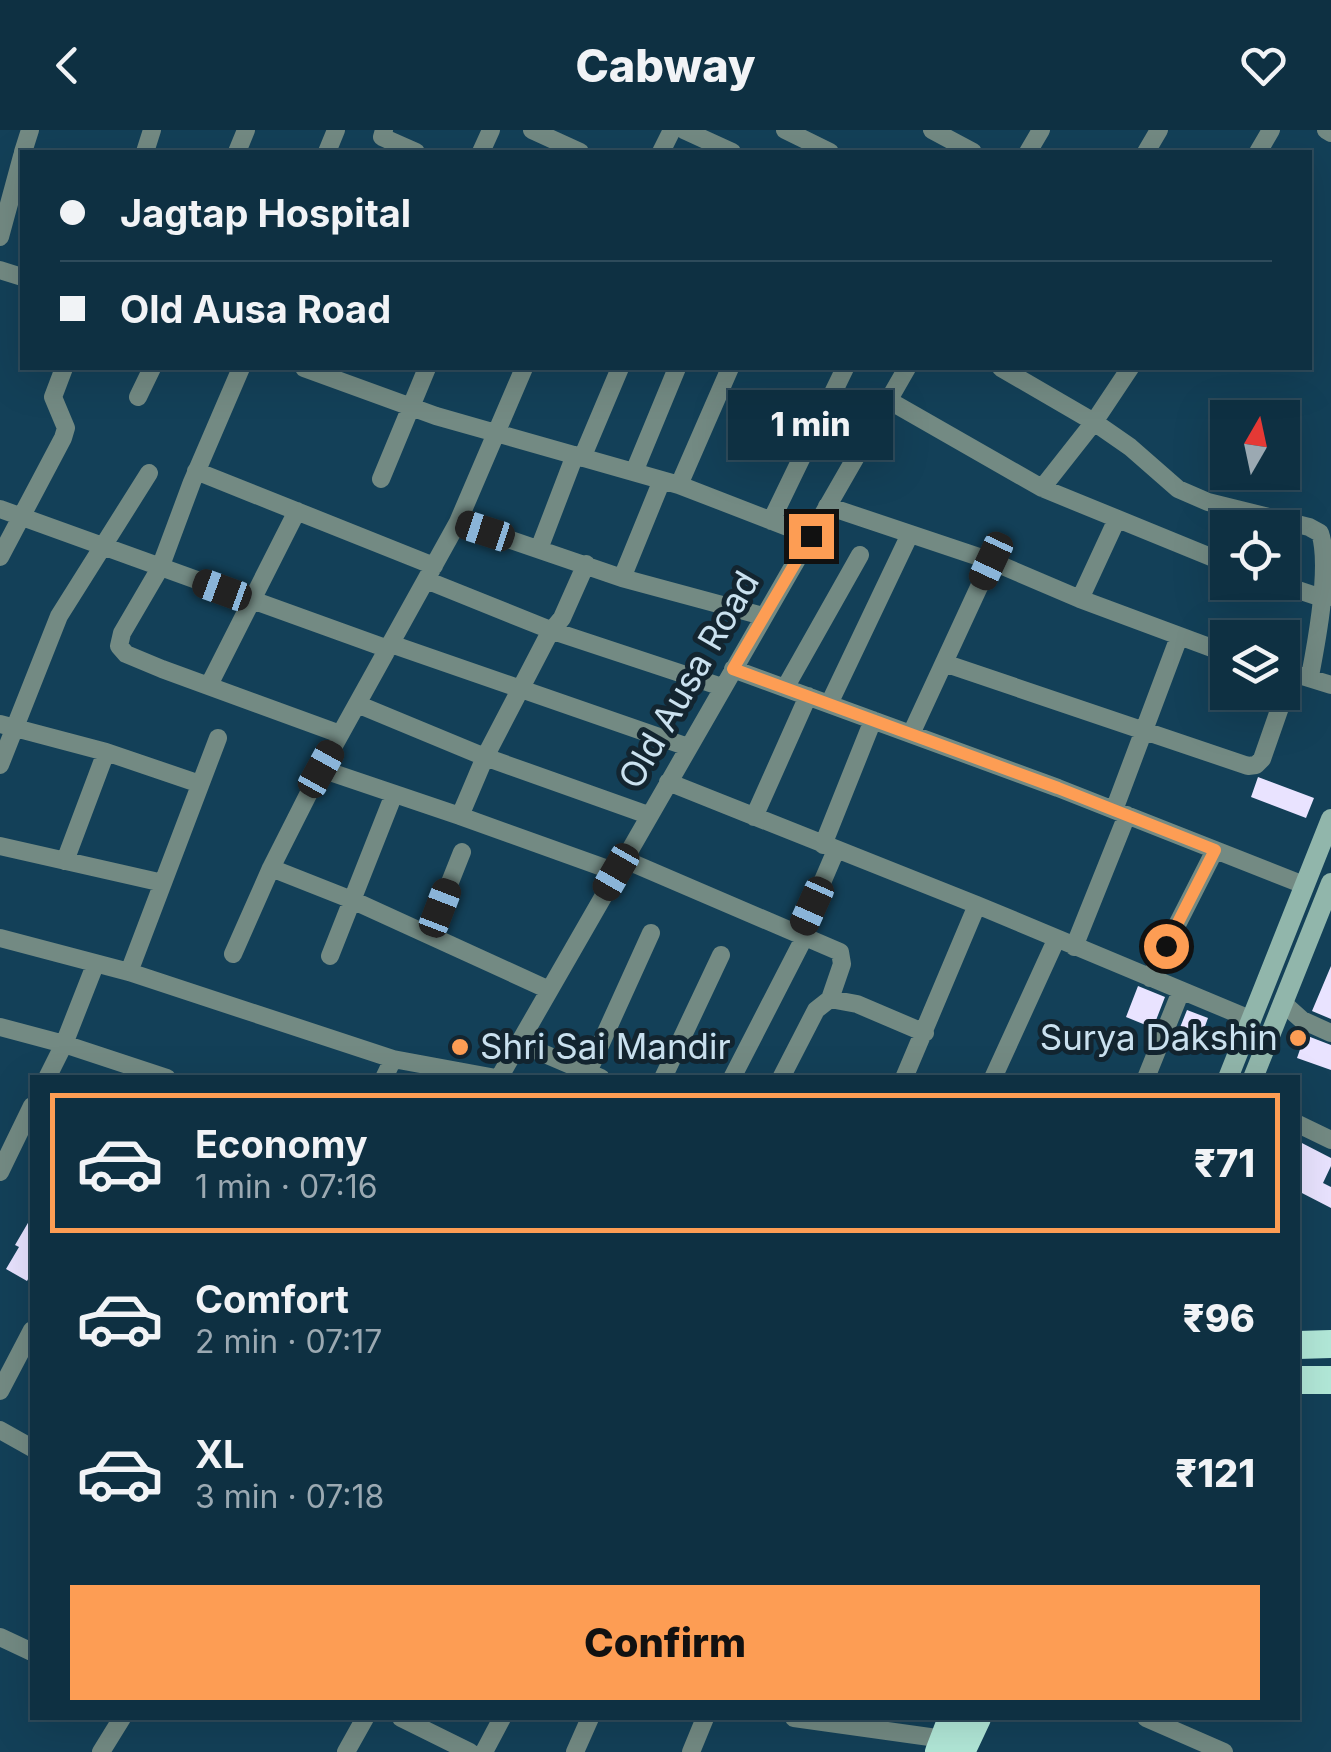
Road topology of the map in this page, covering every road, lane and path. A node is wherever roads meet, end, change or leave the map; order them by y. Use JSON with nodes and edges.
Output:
{"nodes":[{"id":1,"x":532,"y":130,"type":"edge"},
{"id":2,"x":684,"y":130,"type":"edge"},
{"id":3,"x":785,"y":130,"type":"edge"},
{"id":4,"x":932,"y":130,"type":"edge"},
{"id":5,"x":377,"y":132,"type":"edge"},
{"id":6,"x":412,"y":150,"type":"edge"},
{"id":7,"x":576,"y":150,"type":"edge"},
{"id":8,"x":728,"y":150,"type":"edge"},
{"id":9,"x":826,"y":150,"type":"edge"},
{"id":10,"x":969,"y":150,"type":"edge"},
{"id":11,"x":20,"y":165,"type":"edge"},
{"id":12,"x":0,"y":237,"type":"edge"},
{"id":13,"x":63,"y":370,"type":"edge"},
{"id":14,"x":151,"y":370,"type":"edge"},
{"id":15,"x":240,"y":370,"type":"edge"},
{"id":16,"x":426,"y":370,"type":"edge"},
{"id":17,"x":523,"y":370,"type":"edge"},
{"id":18,"x":619,"y":370,"type":"edge"},
{"id":19,"x":676,"y":370,"type":"edge"},
{"id":20,"x":729,"y":370,"type":"edge"},
{"id":21,"x":845,"y":370,"type":"edge"},
{"id":22,"x":903,"y":370,"type":"edge"},
{"id":23,"x":1004,"y":370,"type":"edge"},
{"id":24,"x":1129,"y":370,"type":"edge"},
{"id":25,"x":334,"y":373,"type":"edge"},
{"id":26,"x":138,"y":398,"type":"dead end"},
{"id":27,"x":888,"y":400,"type":"junction"},
{"id":28,"x":411,"y":406,"type":"junction"},
{"id":29,"x":1094,"y":422,"type":"junction"},
{"id":30,"x":495,"y":432,"type":"junction"},
{"id":31,"x":578,"y":456,"type":"junction"},
{"id":32,"x":196,"y":471,"type":"junction"},
{"id":33,"x":634,"y":472,"type":"junction"},
{"id":34,"x":149,"y":473,"type":"dead end"},
{"id":35,"x":380,"y":479,"type":"dead end"},
{"id":36,"x":670,"y":483,"type":"junction"},
{"id":37,"x":1042,"y":488,"type":"junction"},
{"id":38,"x":826,"y":506,"type":"junction"},
{"id":39,"x":0,"y":509,"type":"edge"},
{"id":40,"x":297,"y":511,"type":"junction"},
{"id":41,"x":23,"y":518,"type":"junction"},
{"id":42,"x":1117,"y":519,"type":"junction"},
{"id":43,"x":772,"y":521,"type":"junction"},
{"id":44,"x":458,"y":522,"type":"junction"},
{"id":45,"x":910,"y":534,"type":"junction"},
{"id":46,"x":811,"y":536,"type":"junction"},
{"id":47,"x":102,"y":547,"type":"junction"},
{"id":48,"x":539,"y":549,"type":"junction"},
{"id":49,"x":860,"y":555,"type":"dead end"},
{"id":50,"x":0,"y":557,"type":"edge"},
{"id":51,"x":1210,"y":557,"type":"edge"},
{"id":52,"x":991,"y":561,"type":"junction"},
{"id":53,"x":586,"y":564,"type":"junction"},
{"id":54,"x":160,"y":568,"type":"junction"},
{"id":55,"x":430,"y":573,"type":"junction"},
{"id":56,"x":622,"y":578,"type":"junction"},
{"id":57,"x":1300,"y":591,"type":"edge"},
{"id":58,"x":1080,"y":599,"type":"junction"},
{"id":59,"x":252,"y":600,"type":"junction"},
{"id":60,"x":1326,"y":600,"type":"junction"},
{"id":61,"x":763,"y":616,"type":"junction"},
{"id":62,"x":554,"y":631,"type":"junction"},
{"id":63,"x":1179,"y":636,"type":"junction"},
{"id":64,"x":389,"y":646,"type":"junction"},
{"id":65,"x":1210,"y":647,"type":"edge"},
{"id":66,"x":944,"y":663,"type":"junction"},
{"id":67,"x":1300,"y":663,"type":"edge"},
{"id":68,"x":733,"y":669,"type":"junction"},
{"id":69,"x":1300,"y":676,"type":"edge"},
{"id":70,"x":209,"y":685,"type":"junction"},
{"id":71,"x":1331,"y":685,"type":"edge"},
{"id":72,"x":521,"y":688,"type":"junction"},
{"id":73,"x":722,"y":688,"type":"junction"},
{"id":74,"x":785,"y":688,"type":"junction"},
{"id":75,"x":808,"y":696,"type":"junction"},
{"id":76,"x":357,"y":704,"type":"junction"},
{"id":77,"x":829,"y":704,"type":"junction"},
{"id":78,"x":1281,"y":710,"type":"edge"},
{"id":79,"x":872,"y":720,"type":"junction"},
{"id":80,"x":7,"y":726,"type":"edge"},
{"id":81,"x":1145,"y":732,"type":"junction"},
{"id":82,"x":340,"y":734,"type":"junction"},
{"id":83,"x":911,"y":734,"type":"junction"},
{"id":84,"x":218,"y":738,"type":"dead end"},
{"id":85,"x":688,"y":746,"type":"junction"},
{"id":86,"x":106,"y":752,"type":"junction"},
{"id":87,"x":485,"y":757,"type":"junction"},
{"id":88,"x":0,"y":765,"type":"edge"},
{"id":89,"x":321,"y":769,"type":"junction"},
{"id":90,"x":668,"y":782,"type":"junction"},
{"id":91,"x":200,"y":784,"type":"junction"},
{"id":92,"x":394,"y":794,"type":"junction"},
{"id":93,"x":1121,"y":813,"type":"junction"},
{"id":94,"x":460,"y":816,"type":"junction"},
{"id":95,"x":648,"y":816,"type":"junction"},
{"id":96,"x":754,"y":817,"type":"junction"},
{"id":97,"x":1331,"y":818,"type":"edge"},
{"id":98,"x":0,"y":846,"type":"edge"},
{"id":99,"x":829,"y":848,"type":"junction"},
{"id":100,"x":1215,"y":850,"type":"junction"},
{"id":101,"x":462,"y":852,"type":"dead end"},
{"id":102,"x":65,"y":861,"type":"junction"},
{"id":103,"x":620,"y":866,"type":"junction"},
{"id":104,"x":272,"y":868,"type":"junction"},
{"id":105,"x":163,"y":883,"type":"junction"},
{"id":106,"x":1331,"y":883,"type":"edge"},
{"id":107,"x":1304,"y":885,"type":"junction"},
{"id":108,"x":352,"y":900,"type":"junction"},
{"id":109,"x":977,"y":905,"type":"junction"},
{"id":110,"x":651,"y":933,"type":"dead end"},
{"id":111,"x":430,"y":935,"type":"junction"},
{"id":112,"x":802,"y":935,"type":"junction"},
{"id":113,"x":0,"y":938,"type":"edge"},
{"id":114,"x":1065,"y":944,"type":"junction"},
{"id":115,"x":233,"y":954,"type":"dead end"},
{"id":116,"x":720,"y":955,"type":"dead end"},
{"id":117,"x":330,"y":956,"type":"dead end"},
{"id":118,"x":95,"y":965,"type":"junction"},
{"id":119,"x":129,"y":972,"type":"junction"},
{"id":120,"x":1150,"y":978,"type":"junction"},
{"id":121,"x":549,"y":990,"type":"junction"},
{"id":122,"x":1181,"y":991,"type":"junction"},
{"id":123,"x":830,"y":999,"type":"junction"},
{"id":124,"x":1283,"y":1002,"type":"junction"},
{"id":125,"x":1250,"y":1019,"type":"junction"},
{"id":126,"x":0,"y":1027,"type":"edge"},
{"id":127,"x":924,"y":1033,"type":"junction"},
{"id":128,"x":1331,"y":1033,"type":"edge"},
{"id":129,"x":519,"y":1043,"type":"junction"},
{"id":130,"x":64,"y":1044,"type":"junction"},
{"id":131,"x":393,"y":1059,"type":"junction"},
{"id":132,"x":48,"y":1075,"type":"edge"},
{"id":133,"x":158,"y":1075,"type":"edge"},
{"id":134,"x":385,"y":1075,"type":"edge"},
{"id":135,"x":481,"y":1075,"type":"edge"},
{"id":136,"x":500,"y":1075,"type":"edge"},
{"id":137,"x":594,"y":1075,"type":"edge"},
{"id":138,"x":663,"y":1075,"type":"edge"},
{"id":139,"x":733,"y":1075,"type":"edge"},
{"id":140,"x":787,"y":1075,"type":"edge"},
{"id":141,"x":905,"y":1075,"type":"edge"},
{"id":142,"x":995,"y":1075,"type":"edge"},
{"id":143,"x":1147,"y":1075,"type":"edge"},
{"id":144,"x":1229,"y":1075,"type":"edge"},
{"id":145,"x":1254,"y":1075,"type":"edge"},
{"id":146,"x":30,"y":1110,"type":"edge"},
{"id":147,"x":1300,"y":1125,"type":"edge"},
{"id":148,"x":0,"y":1126,"type":"edge"},
{"id":149,"x":20,"y":1131,"type":"junction"},
{"id":150,"x":1331,"y":1140,"type":"edge"},
{"id":151,"x":0,"y":1172,"type":"edge"},
{"id":152,"x":30,"y":1334,"type":"edge"},
{"id":153,"x":1331,"y":1344,"type":"edge"},
{"id":154,"x":1300,"y":1345,"type":"edge"},
{"id":155,"x":1300,"y":1380,"type":"edge"},
{"id":156,"x":1331,"y":1380,"type":"edge"},
{"id":157,"x":0,"y":1392,"type":"edge"},
{"id":158,"x":0,"y":1430,"type":"edge"},
{"id":159,"x":30,"y":1447,"type":"edge"},
{"id":160,"x":0,"y":1636,"type":"edge"},
{"id":161,"x":30,"y":1651,"type":"edge"},
{"id":162,"x":121,"y":1720,"type":"edge"},
{"id":163,"x":364,"y":1720,"type":"edge"},
{"id":164,"x":406,"y":1720,"type":"edge"},
{"id":165,"x":501,"y":1720,"type":"edge"},
{"id":166,"x":589,"y":1720,"type":"edge"},
{"id":167,"x":704,"y":1720,"type":"edge"},
{"id":168,"x":808,"y":1720,"type":"edge"},
{"id":169,"x":974,"y":1720,"type":"edge"},
{"id":170,"x":1151,"y":1720,"type":"edge"},
{"id":171,"x":949,"y":1740,"type":"edge"},
{"id":172,"x":102,"y":1752,"type":"edge"},
{"id":173,"x":346,"y":1752,"type":"edge"},
{"id":174,"x":470,"y":1752,"type":"edge"},
{"id":175,"x":484,"y":1752,"type":"edge"},
{"id":176,"x":575,"y":1752,"type":"edge"},
{"id":177,"x":691,"y":1752,"type":"edge"},
{"id":178,"x":1224,"y":1752,"type":"edge"}],
"edges":[{"from":1,"to":7,"type":"street"},
{"from":2,"to":8,"type":"street"},
{"from":3,"to":9,"type":"street"},
{"from":4,"to":10,"type":"street"},
{"from":5,"to":6,"type":"street"},
{"from":11,"to":12,"type":"street"},
{"from":13,"to":41,"type":"street"},
{"from":14,"to":26,"type":"street"},
{"from":15,"to":32,"type":"street"},
{"from":16,"to":28,"type":"street"},
{"from":17,"to":30,"type":"street"},
{"from":18,"to":31,"type":"street"},
{"from":19,"to":33,"type":"street"},
{"from":20,"to":36,"type":"street"},
{"from":21,"to":43,"type":"street"},
{"from":22,"to":27,"type":"street","name":"Old Ausa Road"},
{"from":23,"to":29,"type":"street"},
{"from":24,"to":29,"type":"street"},
{"from":25,"to":28,"type":"street"},
{"from":27,"to":37,"type":"street"},
{"from":27,"to":38,"type":"street","name":"Old Ausa Road"},
{"from":28,"to":30,"type":"street"},
{"from":28,"to":35,"type":"street"},
{"from":29,"to":37,"type":"street"},
{"from":29,"to":60,"type":"street"},
{"from":30,"to":31,"type":"street"},
{"from":30,"to":44,"type":"street"},
{"from":31,"to":33,"type":"street"},
{"from":31,"to":48,"type":"street"},
{"from":32,"to":40,"type":"street"},
{"from":32,"to":54,"type":"street"},
{"from":33,"to":36,"type":"street"},
{"from":34,"to":47,"type":"street"},
{"from":36,"to":43,"type":"street"},
{"from":36,"to":56,"type":"street"},
{"from":37,"to":42,"type":"street"},
{"from":38,"to":45,"type":"street"},
{"from":38,"to":46,"type":"street","name":"Old Ausa Road"},
{"from":39,"to":41,"type":"street"},
{"from":40,"to":55,"type":"street"},
{"from":40,"to":59,"type":"street"},
{"from":41,"to":47,"type":"street"},
{"from":41,"to":50,"type":"street"},
{"from":42,"to":51,"type":"street"},
{"from":42,"to":58,"type":"street"},
{"from":43,"to":46,"type":"street"},
{"from":44,"to":48,"type":"street"},
{"from":44,"to":55,"type":"street"},
{"from":45,"to":52,"type":"street"},
{"from":45,"to":77,"type":"street"},
{"from":46,"to":61,"type":"street","name":"Old Ausa Road"},
{"from":47,"to":54,"type":"street"},
{"from":47,"to":80,"type":"street"},
{"from":48,"to":53,"type":"street"},
{"from":49,"to":74,"type":"street"},
{"from":52,"to":58,"type":"street"},
{"from":52,"to":66,"type":"street"},
{"from":53,"to":56,"type":"street"},
{"from":53,"to":62,"type":"street"},
{"from":54,"to":59,"type":"street"},
{"from":54,"to":70,"type":"street"},
{"from":55,"to":62,"type":"street"},
{"from":55,"to":64,"type":"street"},
{"from":56,"to":61,"type":"street"},
{"from":57,"to":60,"type":"street"},
{"from":58,"to":63,"type":"street"},
{"from":59,"to":64,"type":"street"},
{"from":59,"to":70,"type":"street"},
{"from":60,"to":67,"type":"street"},
{"from":61,"to":68,"type":"street","name":"Old Ausa Road"},
{"from":62,"to":72,"type":"street"},
{"from":62,"to":73,"type":"street"},
{"from":63,"to":65,"type":"street"},
{"from":63,"to":81,"type":"street"},
{"from":64,"to":72,"type":"street"},
{"from":64,"to":76,"type":"street"},
{"from":66,"to":81,"type":"street"},
{"from":66,"to":83,"type":"street"},
{"from":68,"to":73,"type":"street","name":"Old Ausa Road"},
{"from":68,"to":74,"type":"street"},
{"from":69,"to":71,"type":"street"},
{"from":70,"to":82,"type":"street"},
{"from":72,"to":85,"type":"street"},
{"from":72,"to":87,"type":"street"},
{"from":73,"to":85,"type":"street","name":"Old Ausa Road"},
{"from":74,"to":75,"type":"street"},
{"from":75,"to":77,"type":"street"},
{"from":75,"to":96,"type":"street"},
{"from":76,"to":82,"type":"street"},
{"from":76,"to":87,"type":"street"},
{"from":77,"to":79,"type":"street"},
{"from":78,"to":81,"type":"street"},
{"from":79,"to":83,"type":"street"},
{"from":79,"to":99,"type":"street"},
{"from":80,"to":86,"type":"street"},
{"from":80,"to":88,"type":"street"},
{"from":81,"to":93,"type":"street"},
{"from":82,"to":89,"type":"street"},
{"from":83,"to":93,"type":"street"},
{"from":84,"to":91,"type":"street"},
{"from":85,"to":90,"type":"street","name":"Old Ausa Road"},
{"from":86,"to":91,"type":"street"},
{"from":86,"to":102,"type":"street"},
{"from":87,"to":94,"type":"street"},
{"from":87,"to":95,"type":"street"},
{"from":89,"to":92,"type":"street"},
{"from":89,"to":104,"type":"street"},
{"from":90,"to":95,"type":"street","name":"Old Ausa Road"},
{"from":90,"to":96,"type":"street"},
{"from":91,"to":105,"type":"street"},
{"from":92,"to":94,"type":"street"},
{"from":92,"to":108,"type":"street"},
{"from":93,"to":100,"type":"street"},
{"from":93,"to":114,"type":"street"},
{"from":94,"to":103,"type":"street"},
{"from":95,"to":103,"type":"street","name":"Old Ausa Road"},
{"from":96,"to":99,"type":"street"},
{"from":97,"to":107,"type":"main road"},
{"from":98,"to":102,"type":"street"},
{"from":99,"to":109,"type":"street"},
{"from":99,"to":112,"type":"street"},
{"from":100,"to":107,"type":"street"},
{"from":100,"to":120,"type":"street"},
{"from":101,"to":111,"type":"street"},
{"from":102,"to":105,"type":"street"},
{"from":103,"to":112,"type":"street"},
{"from":103,"to":121,"type":"street","name":"Old Ausa Road"},
{"from":104,"to":108,"type":"street"},
{"from":104,"to":115,"type":"street"},
{"from":105,"to":119,"type":"street"},
{"from":106,"to":124,"type":"main road"},
{"from":107,"to":125,"type":"main road"},
{"from":108,"to":111,"type":"street"},
{"from":108,"to":117,"type":"street"},
{"from":109,"to":114,"type":"street"},
{"from":109,"to":127,"type":"street"},
{"from":110,"to":137,"type":"street"},
{"from":111,"to":121,"type":"street"},
{"from":112,"to":123,"type":"street"},
{"from":112,"to":139,"type":"street"},
{"from":113,"to":118,"type":"street"},
{"from":114,"to":120,"type":"street"},
{"from":114,"to":142,"type":"street"},
{"from":116,"to":138,"type":"street"},
{"from":118,"to":119,"type":"street"},
{"from":118,"to":130,"type":"street"},
{"from":119,"to":131,"type":"street"},
{"from":120,"to":122,"type":"street"},
{"from":121,"to":129,"type":"street","name":"Old Ausa Road"},
{"from":122,"to":125,"type":"street"},
{"from":122,"to":143,"type":"street"},
{"from":123,"to":127,"type":"street"},
{"from":123,"to":140,"type":"street"},
{"from":124,"to":128,"type":"street"},
{"from":124,"to":145,"type":"main road"},
{"from":125,"to":144,"type":"main road"},
{"from":126,"to":130,"type":"street"},
{"from":127,"to":141,"type":"street"},
{"from":129,"to":136,"type":"street","name":"Old Ausa Road"},
{"from":129,"to":137,"type":"street"},
{"from":130,"to":132,"type":"street"},
{"from":130,"to":133,"type":"street"},
{"from":131,"to":134,"type":"street"},
{"from":131,"to":135,"type":"street"},
{"from":146,"to":149,"type":"street"},
{"from":147,"to":150,"type":"street"},
{"from":148,"to":149,"type":"street"},
{"from":149,"to":151,"type":"street"},
{"from":152,"to":157,"type":"street"},
{"from":153,"to":154,"type":"highway"},
{"from":155,"to":156,"type":"highway"},
{"from":158,"to":159,"type":"street"},
{"from":160,"to":161,"type":"street"},
{"from":162,"to":172,"type":"street"},
{"from":163,"to":173,"type":"street"},
{"from":164,"to":174,"type":"street"},
{"from":165,"to":175,"type":"street"},
{"from":166,"to":176,"type":"street"},
{"from":167,"to":177,"type":"street"},
{"from":168,"to":171,"type":"street"},
{"from":169,"to":171,"type":"highway"},
{"from":170,"to":178,"type":"street"}]}
